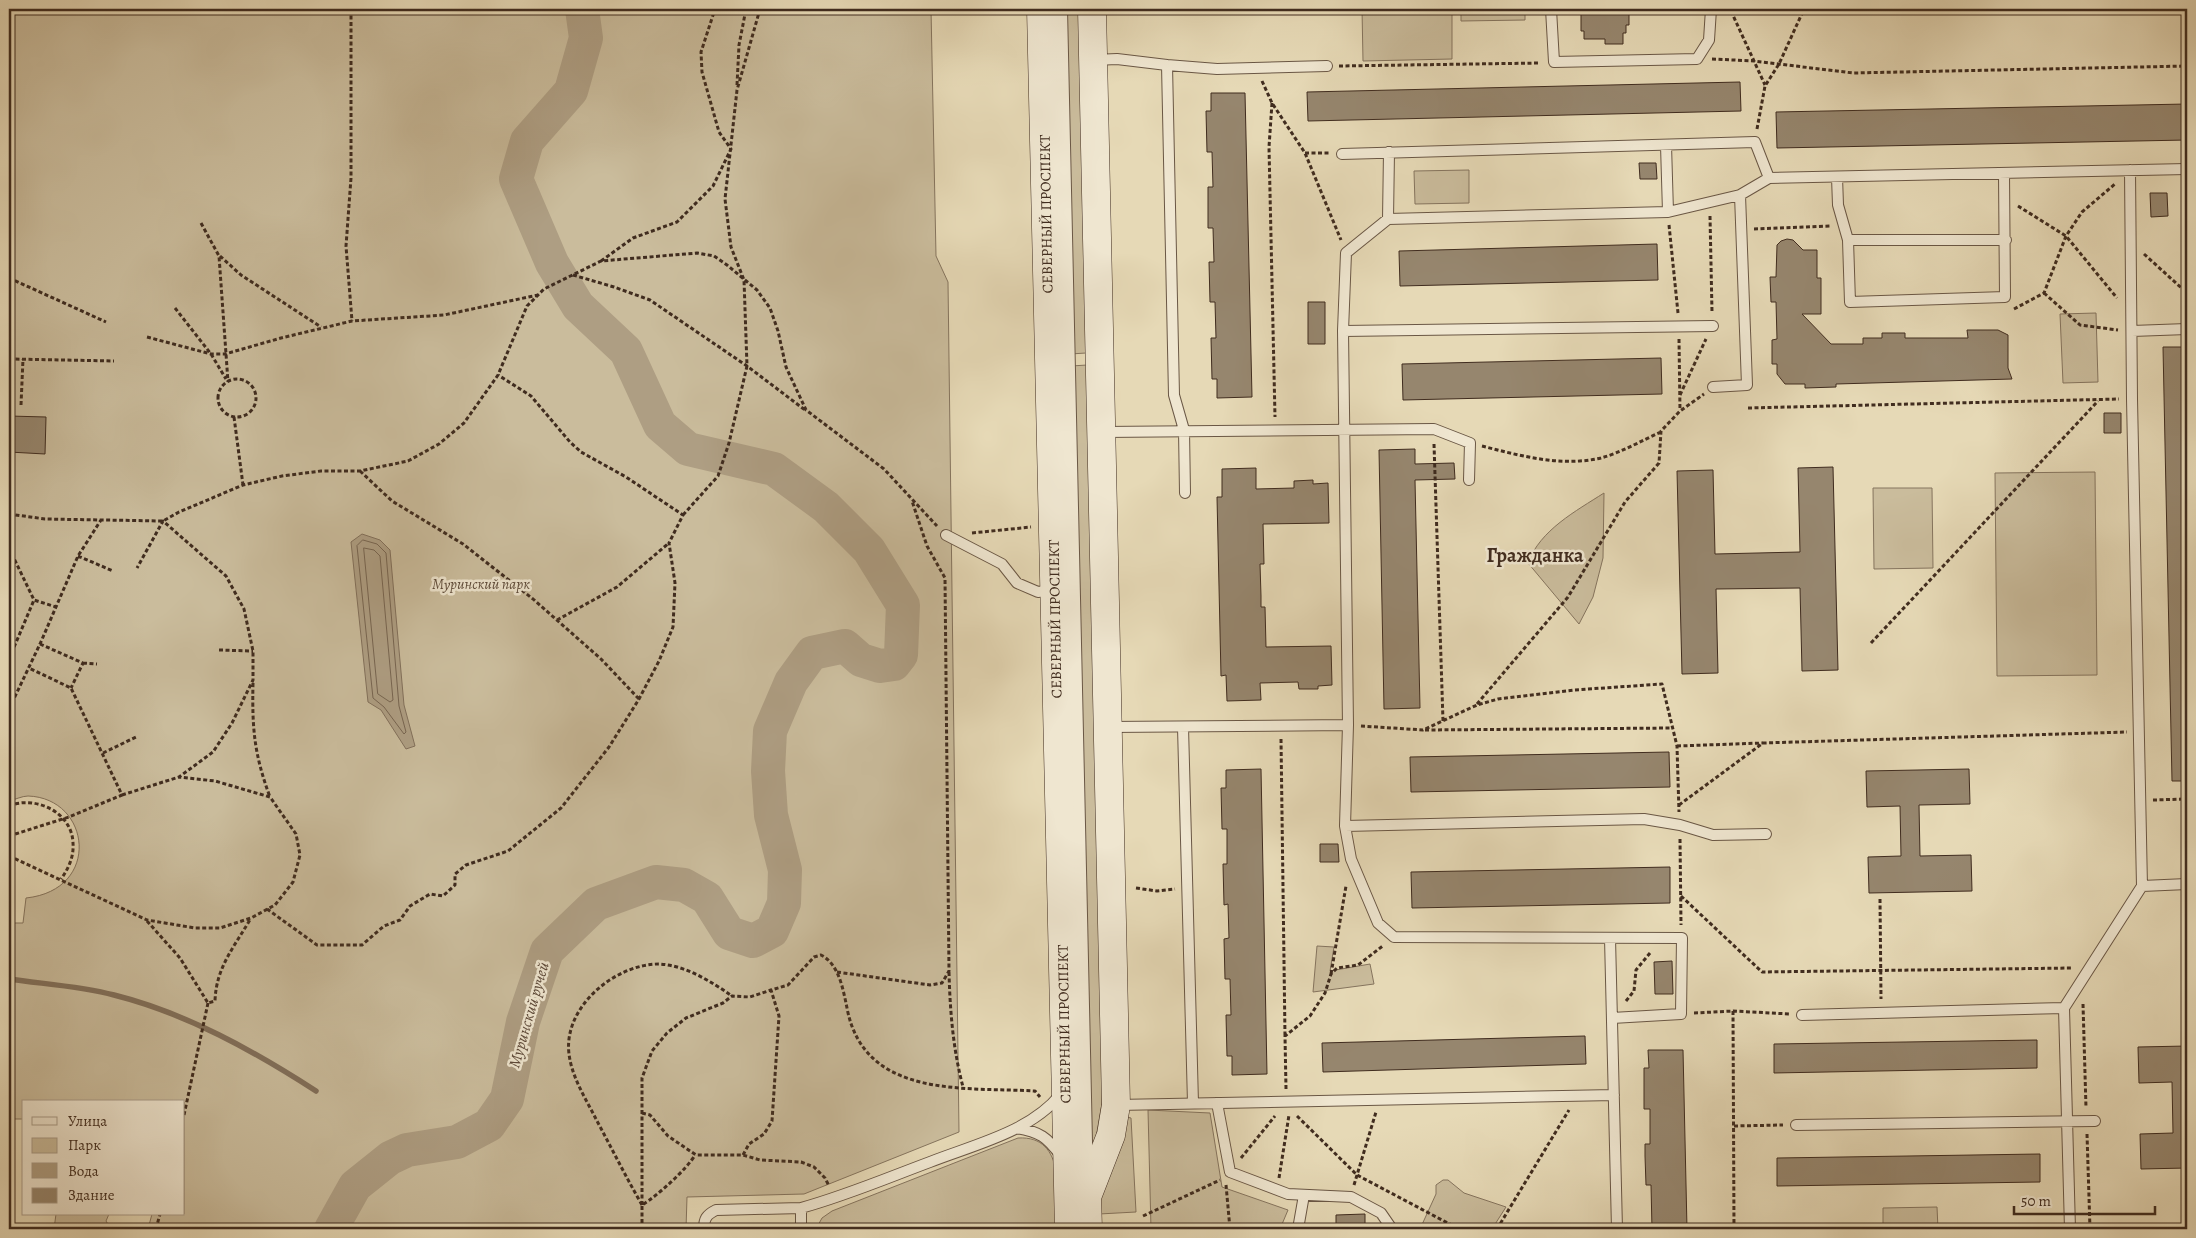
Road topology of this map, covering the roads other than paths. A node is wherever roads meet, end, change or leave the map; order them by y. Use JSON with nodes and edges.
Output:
{"nodes":[{"id":1,"x":1041,"y":9,"type":"edge"},
{"id":2,"x":1057,"y":9,"type":"edge"},
{"id":3,"x":1092,"y":9,"type":"edge"},
{"id":4,"x":1551,"y":9,"type":"edge"},
{"id":5,"x":1711,"y":10,"type":"edge"},
{"id":6,"x":1093,"y":60,"type":"junction"},
{"id":7,"x":1167,"y":65,"type":"junction"},
{"id":8,"x":1327,"y":66,"type":"road end"},
{"id":9,"x":1666,"y":145,"type":"junction"},
{"id":10,"x":1389,"y":152,"type":"junction"},
{"id":11,"x":1342,"y":154,"type":"road end"},
{"id":12,"x":2187,"y":169,"type":"edge"},
{"id":13,"x":2130,"y":170,"type":"junction"},
{"id":14,"x":2004,"y":173,"type":"junction"},
{"id":15,"x":1837,"y":177,"type":"junction"},
{"id":16,"x":1769,"y":178,"type":"junction"},
{"id":17,"x":1740,"y":195,"type":"junction"},
{"id":18,"x":1668,"y":212,"type":"junction"},
{"id":19,"x":1388,"y":219,"type":"junction"},
{"id":20,"x":1848,"y":240,"type":"junction"},
{"id":21,"x":2006,"y":240,"type":"junction"},
{"id":22,"x":1712,"y":326,"type":"road end"},
{"id":23,"x":2187,"y":329,"type":"edge"},
{"id":24,"x":1344,"y":331,"type":"junction"},
{"id":25,"x":2132,"y":331,"type":"junction"},
{"id":26,"x":1713,"y":388,"type":"road end"},
{"id":27,"x":1345,"y":428,"type":"junction"},
{"id":28,"x":1184,"y":430,"type":"junction"},
{"id":29,"x":1101,"y":432,"type":"junction"},
{"id":30,"x":1469,"y":480,"type":"dead end"},
{"id":31,"x":1185,"y":493,"type":"dead end"},
{"id":32,"x":946,"y":535,"type":"road end"},
{"id":33,"x":1055,"y":590,"type":"junction"},
{"id":34,"x":1348,"y":725,"type":"junction"},
{"id":35,"x":1108,"y":727,"type":"junction"},
{"id":36,"x":1183,"y":727,"type":"junction"},
{"id":37,"x":1345,"y":826,"type":"junction"},
{"id":38,"x":1766,"y":834,"type":"dead end"},
{"id":39,"x":2187,"y":884,"type":"edge"},
{"id":40,"x":2142,"y":886,"type":"junction"},
{"id":41,"x":1610,"y":938,"type":"junction"},
{"id":42,"x":2064,"y":1008,"type":"junction"},
{"id":43,"x":1802,"y":1014,"type":"road end"},
{"id":44,"x":1612,"y":1018,"type":"junction"},
{"id":45,"x":1614,"y":1095,"type":"junction"},
{"id":46,"x":1057,"y":1098,"type":"junction"},
{"id":47,"x":1193,"y":1103,"type":"junction"},
{"id":48,"x":1217,"y":1103,"type":"junction"},
{"id":49,"x":1116,"y":1105,"type":"junction"},
{"id":50,"x":2091,"y":1121,"type":"road end"},
{"id":51,"x":2068,"y":1122,"type":"junction"},
{"id":52,"x":1796,"y":1125,"type":"road end"},
{"id":53,"x":1017,"y":1128,"type":"junction"},
{"id":54,"x":1067,"y":1164,"type":"junction"},
{"id":55,"x":1304,"y":1195,"type":"junction"},
{"id":56,"x":1087,"y":1197,"type":"junction"},
{"id":57,"x":801,"y":1208,"type":"junction"},
{"id":58,"x":704,"y":1229,"type":"edge"},
{"id":59,"x":801,"y":1229,"type":"edge"},
{"id":60,"x":1069,"y":1229,"type":"edge"},
{"id":61,"x":1088,"y":1229,"type":"edge"},
{"id":62,"x":1298,"y":1229,"type":"edge"},
{"id":63,"x":1392,"y":1229,"type":"edge"},
{"id":64,"x":1617,"y":1229,"type":"edge"},
{"id":65,"x":2070,"y":1229,"type":"edge"}],
"edges":[{"from":1,"to":33,"type":"main road","name":"СЕВЕРНЫЙ ПРОСПЕКТ"},
{"from":2,"to":56,"type":"street","name":"СЕВЕРНЫЙ ПРОСПЕКТ"},
{"from":3,"to":6,"type":"main road","name":"СЕВЕРНЫЙ ПРОСПЕКТ"},
{"from":4,"to":5,"type":"lane"},
{"from":6,"to":7,"type":"lane"},
{"from":6,"to":29,"type":"main road","name":"СЕВЕРНЫЙ ПРОСПЕКТ"},
{"from":7,"to":8,"type":"lane"},
{"from":7,"to":28,"type":"lane"},
{"from":9,"to":10,"type":"lane"},
{"from":9,"to":16,"type":"lane"},
{"from":9,"to":18,"type":"lane"},
{"from":10,"to":11,"type":"lane"},
{"from":10,"to":19,"type":"lane"},
{"from":12,"to":13,"type":"lane"},
{"from":13,"to":14,"type":"lane"},
{"from":13,"to":25,"type":"lane"},
{"from":14,"to":15,"type":"lane"},
{"from":14,"to":21,"type":"lane"},
{"from":15,"to":16,"type":"lane"},
{"from":15,"to":20,"type":"lane"},
{"from":16,"to":17,"type":"lane"},
{"from":17,"to":18,"type":"lane"},
{"from":17,"to":26,"type":"lane"},
{"from":18,"to":19,"type":"lane"},
{"from":19,"to":24,"type":"lane"},
{"from":20,"to":21,"type":"lane"},
{"from":20,"to":21,"type":"lane"},
{"from":22,"to":24,"type":"lane"},
{"from":23,"to":25,"type":"lane"},
{"from":24,"to":27,"type":"lane"},
{"from":25,"to":40,"type":"lane"},
{"from":27,"to":28,"type":"lane"},
{"from":27,"to":30,"type":"lane"},
{"from":27,"to":34,"type":"lane"},
{"from":28,"to":29,"type":"lane"},
{"from":28,"to":31,"type":"lane"},
{"from":29,"to":35,"type":"main road","name":"СЕВЕРНЫЙ ПРОСПЕКТ"},
{"from":32,"to":33,"type":"lane"},
{"from":33,"to":46,"type":"main road","name":"СЕВЕРНЫЙ ПРОСПЕКТ"},
{"from":34,"to":36,"type":"lane"},
{"from":34,"to":37,"type":"lane"},
{"from":35,"to":36,"type":"lane"},
{"from":35,"to":49,"type":"main road","name":"СЕВЕРНЫЙ ПРОСПЕКТ"},
{"from":36,"to":47,"type":"lane"},
{"from":37,"to":38,"type":"lane"},
{"from":37,"to":41,"type":"lane"},
{"from":39,"to":40,"type":"lane"},
{"from":40,"to":42,"type":"lane"},
{"from":41,"to":44,"type":"lane"},
{"from":41,"to":44,"type":"lane"},
{"from":42,"to":43,"type":"lane"},
{"from":42,"to":51,"type":"lane"},
{"from":44,"to":45,"type":"lane"},
{"from":45,"to":48,"type":"lane"},
{"from":45,"to":64,"type":"lane"},
{"from":46,"to":53,"type":"lane"},
{"from":46,"to":54,"type":"main road","name":"СЕВЕРНЫЙ ПРОСПЕКТ"},
{"from":47,"to":48,"type":"lane"},
{"from":47,"to":49,"type":"lane"},
{"from":48,"to":55,"type":"lane"},
{"from":49,"to":56,"type":"main road","name":"СЕВЕРНЫЙ ПРОСПЕКТ"},
{"from":50,"to":51,"type":"lane"},
{"from":51,"to":52,"type":"lane"},
{"from":51,"to":65,"type":"lane"},
{"from":53,"to":54,"type":"lane"},
{"from":53,"to":57,"type":"lane"},
{"from":54,"to":60,"type":"main road","name":"СЕВЕРНЫЙ ПРОСПЕКТ"},
{"from":55,"to":62,"type":"lane"},
{"from":55,"to":63,"type":"lane"},
{"from":56,"to":61,"type":"main road","name":"СЕВЕРНЫЙ ПРОСПЕКТ"},
{"from":57,"to":58,"type":"lane"},
{"from":57,"to":59,"type":"lane"}]}
